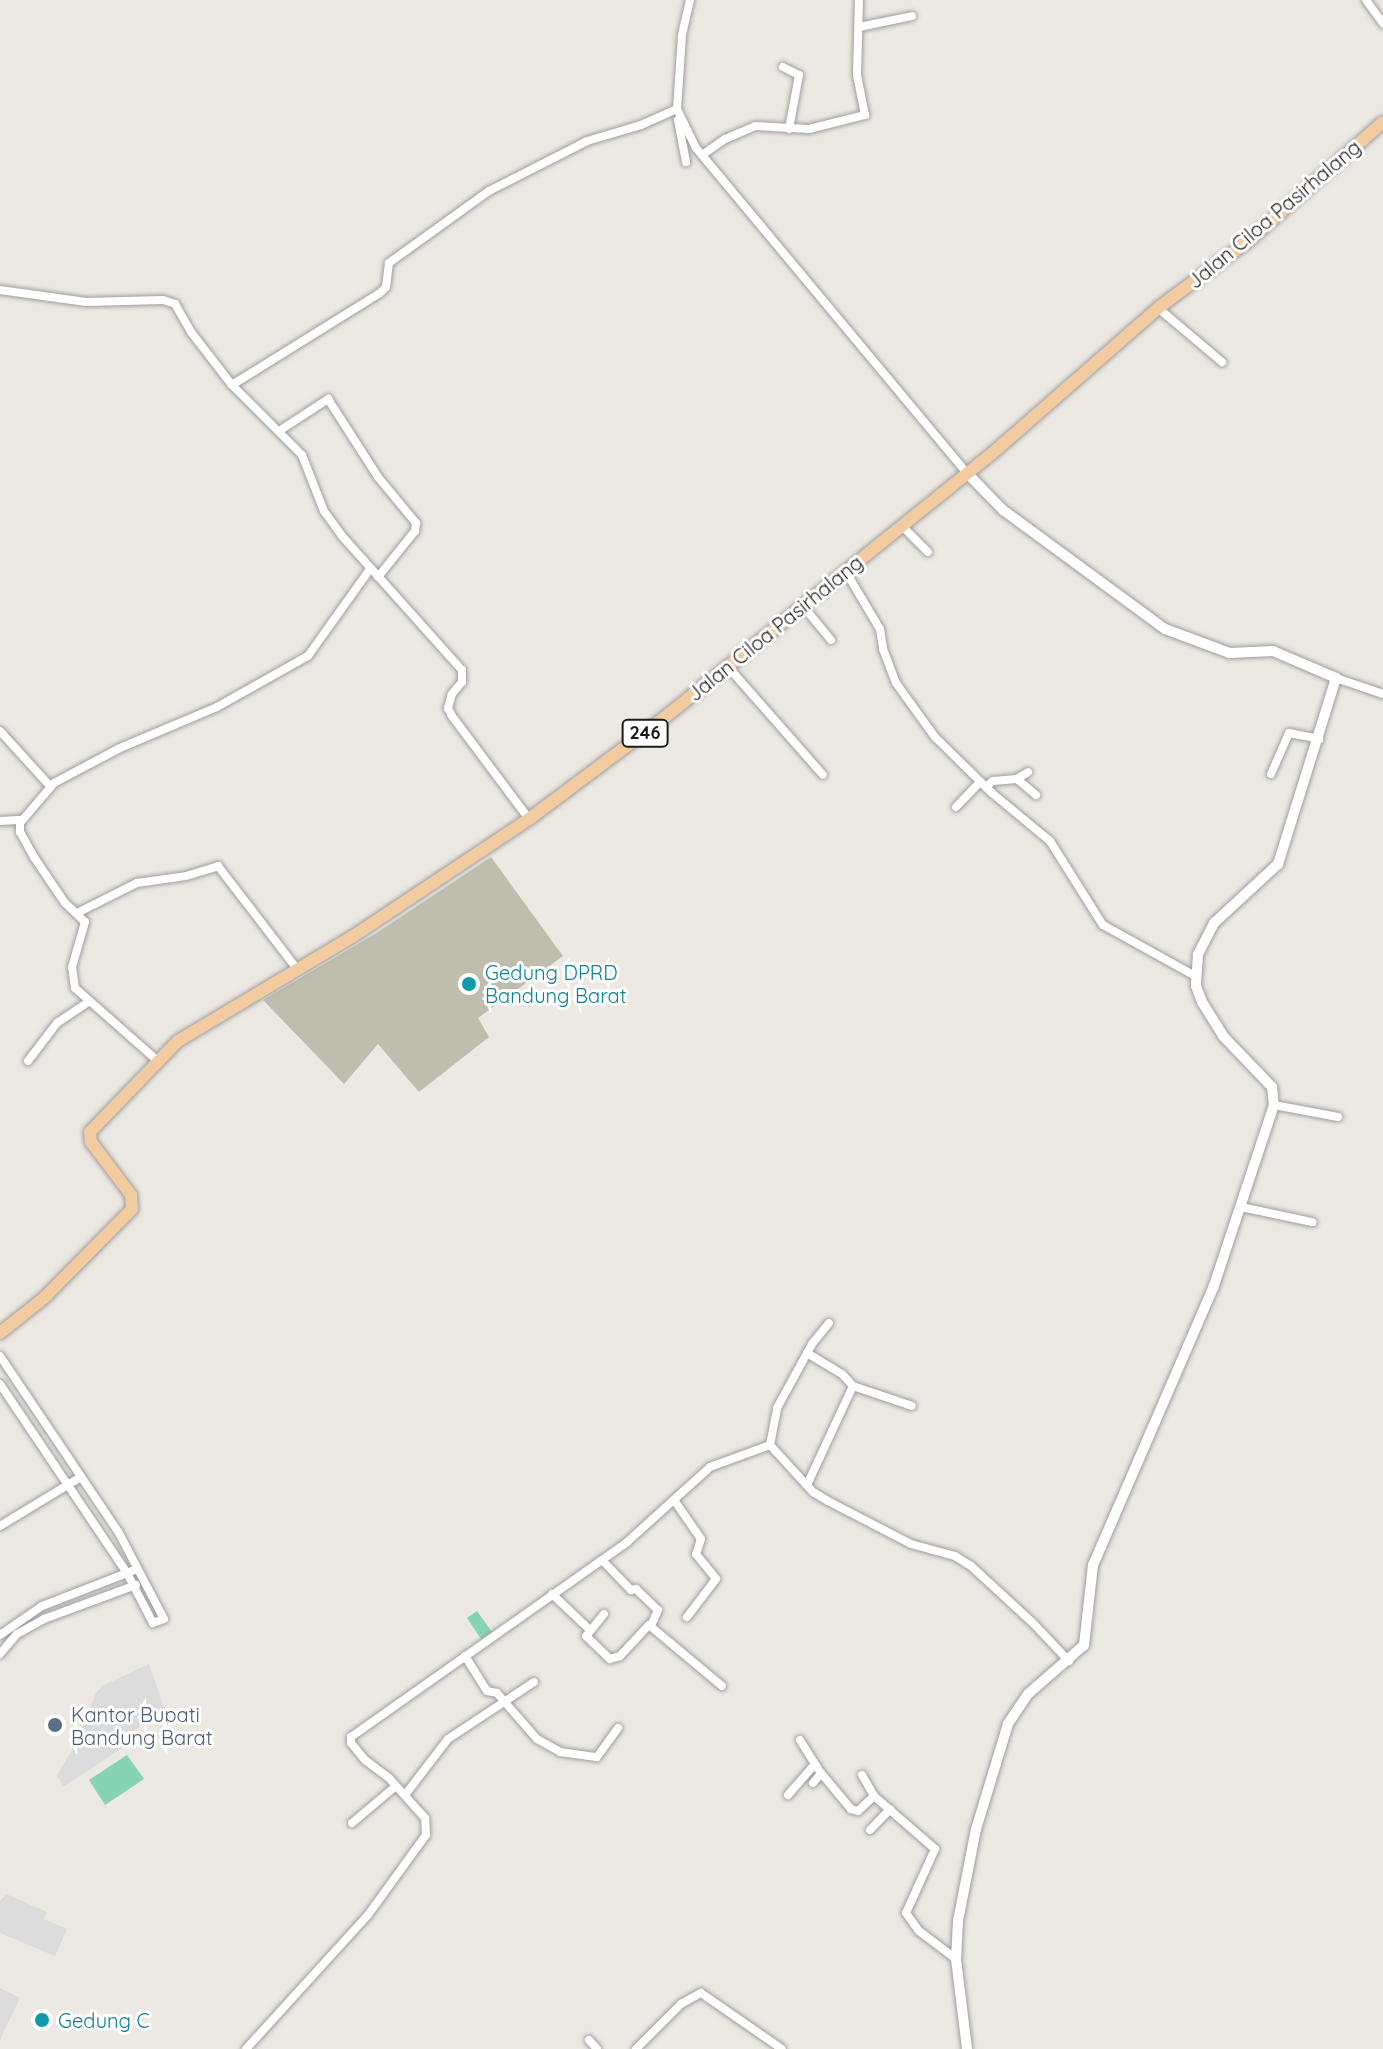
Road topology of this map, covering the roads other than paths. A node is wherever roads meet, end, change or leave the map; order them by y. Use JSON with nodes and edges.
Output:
{"nodes":[{"id":1,"x":690,"y":0,"type":"edge"},
{"id":2,"x":859,"y":0,"type":"edge"},
{"id":3,"x":1366,"y":0,"type":"edge"},
{"id":4,"x":912,"y":16,"type":"dead end"},
{"id":5,"x":1383,"y":23,"type":"edge"},
{"id":6,"x":859,"y":27,"type":"junction"},
{"id":7,"x":783,"y":67,"type":"dead end"},
{"id":8,"x":678,"y":113,"type":"junction"},
{"id":9,"x":1383,"y":122,"type":"edge"},
{"id":10,"x":789,"y":129,"type":"junction"},
{"id":11,"x":702,"y":155,"type":"junction"},
{"id":12,"x":686,"y":162,"type":"dead end"},
{"id":13,"x":0,"y":290,"type":"edge"},
{"id":14,"x":1158,"y":308,"type":"junction"},
{"id":15,"x":1222,"y":362,"type":"dead end"},
{"id":16,"x":232,"y":385,"type":"junction"},
{"id":17,"x":279,"y":431,"type":"junction"},
{"id":18,"x":967,"y":473,"type":"junction"},
{"id":19,"x":901,"y":525,"type":"junction"},
{"id":20,"x":928,"y":552,"type":"dead end"},
{"id":21,"x":370,"y":569,"type":"junction"},
{"id":22,"x":846,"y":572,"type":"junction"},
{"id":23,"x":378,"y":577,"type":"junction"},
{"id":24,"x":803,"y":606,"type":"junction"},
{"id":25,"x":831,"y":640,"type":"dead end"},
{"id":26,"x":729,"y":668,"type":"junction"},
{"id":27,"x":1336,"y":678,"type":"junction"},
{"id":28,"x":1382,"y":691,"type":"edge"},
{"id":29,"x":0,"y":731,"type":"edge"},
{"id":30,"x":1319,"y":739,"type":"junction"},
{"id":31,"x":1028,"y":772,"type":"dead end"},
{"id":32,"x":1271,"y":774,"type":"dead end"},
{"id":33,"x":823,"y":775,"type":"dead end"},
{"id":34,"x":1017,"y":779,"type":"junction"},
{"id":35,"x":983,"y":785,"type":"junction"},
{"id":36,"x":50,"y":786,"type":"junction"},
{"id":37,"x":1036,"y":795,"type":"dead end"},
{"id":38,"x":956,"y":807,"type":"dead end"},
{"id":39,"x":529,"y":819,"type":"junction"},
{"id":40,"x":22,"y":820,"type":"junction"},
{"id":41,"x":0,"y":821,"type":"edge"},
{"id":42,"x":79,"y":912,"type":"junction"},
{"id":43,"x":297,"y":969,"type":"junction"},
{"id":44,"x":1195,"y":976,"type":"junction"},
{"id":45,"x":88,"y":1002,"type":"junction"},
{"id":46,"x":28,"y":1061,"type":"dead end"},
{"id":47,"x":159,"y":1062,"type":"junction"},
{"id":48,"x":1274,"y":1105,"type":"junction"},
{"id":49,"x":1338,"y":1117,"type":"dead end"},
{"id":50,"x":1241,"y":1207,"type":"junction"},
{"id":51,"x":1312,"y":1222,"type":"dead end"},
{"id":52,"x":829,"y":1323,"type":"dead end"},
{"id":53,"x":0,"y":1333,"type":"edge"},
{"id":54,"x":807,"y":1353,"type":"junction"},
{"id":55,"x":0,"y":1356,"type":"edge"},
{"id":56,"x":0,"y":1384,"type":"edge"},
{"id":57,"x":853,"y":1386,"type":"junction"},
{"id":58,"x":912,"y":1406,"type":"dead end"},
{"id":59,"x":770,"y":1445,"type":"junction"},
{"id":60,"x":81,"y":1477,"type":"junction"},
{"id":61,"x":69,"y":1484,"type":"junction"},
{"id":62,"x":807,"y":1485,"type":"junction"},
{"id":63,"x":674,"y":1500,"type":"junction"},
{"id":64,"x":0,"y":1526,"type":"edge"},
{"id":65,"x":602,"y":1560,"type":"junction"},
{"id":66,"x":137,"y":1569,"type":"junction"},
{"id":67,"x":127,"y":1573,"type":"junction"},
{"id":68,"x":144,"y":1583,"type":"junction"},
{"id":69,"x":133,"y":1586,"type":"junction"},
{"id":70,"x":552,"y":1594,"type":"junction"},
{"id":71,"x":604,"y":1614,"type":"dead end"},
{"id":72,"x":687,"y":1617,"type":"dead end"},
{"id":73,"x":651,"y":1626,"type":"junction"},
{"id":74,"x":589,"y":1629,"type":"junction"},
{"id":75,"x":0,"y":1635,"type":"edge"},
{"id":76,"x":0,"y":1654,"type":"edge"},
{"id":77,"x":465,"y":1656,"type":"junction"},
{"id":78,"x":1069,"y":1661,"type":"junction"},
{"id":79,"x":534,"y":1682,"type":"dead end"},
{"id":80,"x":722,"y":1686,"type":"dead end"},
{"id":81,"x":505,"y":1701,"type":"junction"},
{"id":82,"x":618,"y":1728,"type":"dead end"},
{"id":83,"x":800,"y":1740,"type":"dead end"},
{"id":84,"x":815,"y":1764,"type":"junction"},
{"id":85,"x":821,"y":1773,"type":"junction"},
{"id":86,"x":862,"y":1775,"type":"dead end"},
{"id":87,"x":813,"y":1783,"type":"dead end"},
{"id":88,"x":396,"y":1786,"type":"junction"},
{"id":89,"x":836,"y":1792,"type":"junction"},
{"id":90,"x":405,"y":1795,"type":"junction"},
{"id":91,"x":788,"y":1795,"type":"dead end"},
{"id":92,"x":874,"y":1796,"type":"junction"},
{"id":93,"x":831,"y":1801,"type":"dead end"},
{"id":94,"x":890,"y":1809,"type":"junction"},
{"id":95,"x":352,"y":1823,"type":"dead end"},
{"id":96,"x":870,"y":1830,"type":"dead end"},
{"id":97,"x":956,"y":1959,"type":"junction"},
{"id":98,"x":589,"y":2040,"type":"dead end"},
{"id":99,"x":246,"y":2049,"type":"edge"},
{"id":100,"x":597,"y":2049,"type":"edge"},
{"id":101,"x":636,"y":2049,"type":"edge"},
{"id":102,"x":782,"y":2049,"type":"edge"},
{"id":103,"x":967,"y":2049,"type":"edge"}],
"edges":[{"from":1,"to":8,"type":"street"},
{"from":2,"to":6,"type":"street"},
{"from":3,"to":5,"type":"street"},
{"from":4,"to":6,"type":"street"},
{"from":6,"to":10,"type":"street"},
{"from":7,"to":10,"type":"street"},
{"from":8,"to":11,"type":"street"},
{"from":8,"to":12,"type":"street"},
{"from":8,"to":16,"type":"street"},
{"from":9,"to":14,"type":"main road","name":"Jalan Ciloa Pasirhalang","number":"246"},
{"from":10,"to":11,"type":"street"},
{"from":11,"to":18,"type":"street"},
{"from":13,"to":16,"type":"street"},
{"from":14,"to":15,"type":"street"},
{"from":14,"to":18,"type":"main road","name":"Jalan Ciloa Pasirhalang","number":"246"},
{"from":16,"to":17,"type":"street"},
{"from":17,"to":21,"type":"street"},
{"from":17,"to":23,"type":"street"},
{"from":18,"to":19,"type":"main road","name":"Jalan Ciloa Pasirhalang","number":"246"},
{"from":18,"to":27,"type":"street"},
{"from":19,"to":20,"type":"street"},
{"from":19,"to":22,"type":"main road","name":"Jalan Ciloa Pasirhalang","number":"246"},
{"from":21,"to":23,"type":"street"},
{"from":21,"to":36,"type":"street"},
{"from":22,"to":24,"type":"main road","name":"Jalan Ciloa Pasirhalang","number":"246"},
{"from":22,"to":35,"type":"street"},
{"from":23,"to":39,"type":"street"},
{"from":24,"to":25,"type":"street"},
{"from":24,"to":26,"type":"main road","name":"Jalan Ciloa Pasirhalang","number":"246"},
{"from":26,"to":33,"type":"street"},
{"from":26,"to":39,"type":"main road","name":"Jalan Ciloa Pasirhalang","number":"246"},
{"from":27,"to":28,"type":"street"},
{"from":27,"to":30,"type":"street"},
{"from":29,"to":36,"type":"street"},
{"from":30,"to":32,"type":"street"},
{"from":30,"to":44,"type":"street"},
{"from":31,"to":34,"type":"street"},
{"from":34,"to":35,"type":"street"},
{"from":34,"to":37,"type":"street"},
{"from":35,"to":38,"type":"street"},
{"from":35,"to":44,"type":"street"},
{"from":36,"to":40,"type":"street"},
{"from":39,"to":43,"type":"main road","name":"Jalan Ciloa Pasirhalang","number":"246"},
{"from":40,"to":41,"type":"street"},
{"from":40,"to":42,"type":"street"},
{"from":42,"to":43,"type":"street"},
{"from":42,"to":45,"type":"street"},
{"from":43,"to":47,"type":"main road","name":"Jalan Ciloa Pasirhalang","number":"246"},
{"from":44,"to":48,"type":"street"},
{"from":45,"to":46,"type":"street"},
{"from":45,"to":47,"type":"street"},
{"from":47,"to":53,"type":"main road","name":"Jalan Ciloa Pasirhalang","number":"246"},
{"from":48,"to":49,"type":"street"},
{"from":48,"to":50,"type":"street"},
{"from":50,"to":51,"type":"street"},
{"from":50,"to":78,"type":"street"},
{"from":52,"to":54,"type":"street"},
{"from":54,"to":57,"type":"street"},
{"from":54,"to":59,"type":"street"},
{"from":55,"to":60,"type":"street"},
{"from":56,"to":61,"type":"street"},
{"from":57,"to":58,"type":"street"},
{"from":57,"to":62,"type":"street"},
{"from":59,"to":62,"type":"street"},
{"from":59,"to":63,"type":"street"},
{"from":60,"to":61,"type":"street"},
{"from":60,"to":66,"type":"street"},
{"from":61,"to":64,"type":"street"},
{"from":61,"to":67,"type":"street"},
{"from":62,"to":78,"type":"street"},
{"from":63,"to":65,"type":"street"},
{"from":63,"to":72,"type":"street"},
{"from":65,"to":70,"type":"street"},
{"from":65,"to":73,"type":"street"},
{"from":66,"to":67,"type":"street"},
{"from":66,"to":68,"type":"street"},
{"from":67,"to":69,"type":"street"},
{"from":67,"to":75,"type":"street"},
{"from":68,"to":69,"type":"street"},
{"from":68,"to":69,"type":"street"},
{"from":69,"to":76,"type":"street"},
{"from":70,"to":74,"type":"street"},
{"from":70,"to":77,"type":"street"},
{"from":71,"to":74,"type":"street"},
{"from":73,"to":74,"type":"street"},
{"from":73,"to":80,"type":"street"},
{"from":77,"to":81,"type":"street"},
{"from":77,"to":88,"type":"street"},
{"from":78,"to":97,"type":"street"},
{"from":79,"to":81,"type":"street"},
{"from":81,"to":82,"type":"street"},
{"from":81,"to":90,"type":"street"},
{"from":83,"to":84,"type":"street"},
{"from":84,"to":85,"type":"street"},
{"from":84,"to":91,"type":"street"},
{"from":85,"to":87,"type":"street"},
{"from":85,"to":89,"type":"street"},
{"from":86,"to":92,"type":"street"},
{"from":88,"to":90,"type":"street"},
{"from":88,"to":95,"type":"street"},
{"from":89,"to":92,"type":"street"},
{"from":89,"to":93,"type":"street"},
{"from":90,"to":99,"type":"street"},
{"from":92,"to":94,"type":"street"},
{"from":94,"to":96,"type":"street"},
{"from":94,"to":97,"type":"street"},
{"from":97,"to":103,"type":"street"},
{"from":98,"to":100,"type":"street"},
{"from":101,"to":102,"type":"street"}]}
